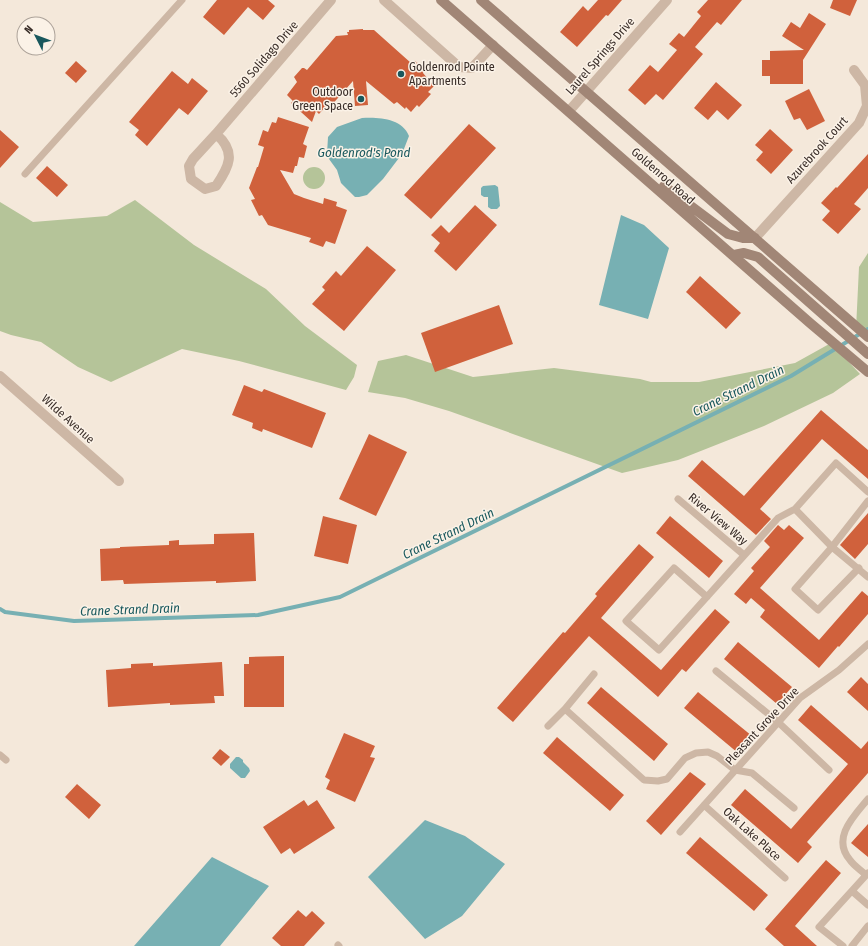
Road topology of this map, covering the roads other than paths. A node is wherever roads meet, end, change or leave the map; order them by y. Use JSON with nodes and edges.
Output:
{"nodes":[{"id":1,"x":182,"y":0,"type":"edge"},
{"id":2,"x":331,"y":0,"type":"edge"},
{"id":3,"x":384,"y":0,"type":"edge"},
{"id":4,"x":441,"y":0,"type":"edge"},
{"id":5,"x":481,"y":0,"type":"edge"},
{"id":6,"x":666,"y":0,"type":"edge"},
{"id":7,"x":493,"y":45,"type":"junction"},
{"id":8,"x":854,"y":70,"type":"dead end"},
{"id":9,"x":586,"y":92,"type":"junction"},
{"id":10,"x":569,"y":111,"type":"junction"},
{"id":11,"x":216,"y":134,"type":"junction"},
{"id":12,"x":603,"y":141,"type":"junction"},
{"id":13,"x":25,"y":174,"type":"dead end"},
{"id":14,"x":755,"y":238,"type":"junction"},
{"id":15,"x":734,"y":255,"type":"junction"},
{"id":16,"x":868,"y":337,"type":"edge"},
{"id":17,"x":867,"y":354,"type":"edge"},
{"id":18,"x":868,"y":372,"type":"edge"},
{"id":19,"x":0,"y":376,"type":"edge"},
{"id":20,"x":119,"y":481,"type":"dead end"},
{"id":21,"x":868,"y":492,"type":"edge"},
{"id":22,"x":678,"y":499,"type":"dead end"},
{"id":23,"x":868,"y":501,"type":"edge"},
{"id":24,"x":795,"y":509,"type":"junction"},
{"id":25,"x":832,"y":547,"type":"junction"},
{"id":26,"x":744,"y":555,"type":"junction"},
{"id":27,"x":858,"y":568,"type":"junction"},
{"id":28,"x":868,"y":577,"type":"edge"},
{"id":29,"x":707,"y":597,"type":"junction"},
{"id":30,"x":867,"y":647,"type":"edge"},
{"id":31,"x":716,"y":671,"type":"dead end"},
{"id":32,"x":594,"y":674,"type":"dead end"},
{"id":33,"x":565,"y":709,"type":"junction"},
{"id":34,"x":778,"y":722,"type":"junction"},
{"id":35,"x":548,"y":726,"type":"dead end"},
{"id":36,"x":735,"y":770,"type":"junction"},
{"id":37,"x":829,"y":770,"type":"dead end"},
{"id":38,"x":868,"y":799,"type":"edge"},
{"id":39,"x":704,"y":805,"type":"junction"},
{"id":40,"x":794,"y":808,"type":"dead end"},
{"id":41,"x":680,"y":832,"type":"dead end"},
{"id":42,"x":867,"y":874,"type":"edge"},
{"id":43,"x":785,"y":878,"type":"dead end"},
{"id":44,"x":852,"y":891,"type":"junction"},
{"id":45,"x":868,"y":905,"type":"edge"},
{"id":46,"x":868,"y":926,"type":"edge"},
{"id":47,"x":843,"y":946,"type":"edge"},
{"id":48,"x":852,"y":946,"type":"edge"}],
"edges":[{"from":1,"to":13,"type":"lane"},
{"from":2,"to":11,"type":"street","name":"5560 Solidago Drive"},
{"from":3,"to":7,"type":"street"},
{"from":4,"to":7,"type":"main road","name":"Goldenrod Road"},
{"from":5,"to":9,"type":"main road","name":"Goldenrod Road"},
{"from":6,"to":9,"type":"street","name":"Laurel Springs Drive"},
{"from":7,"to":10,"type":"main road","name":"Goldenrod Road"},
{"from":8,"to":14,"type":"street","name":"Azurebrook Court"},
{"from":9,"to":10,"type":"street","name":"Laurel Springs Drive"},
{"from":9,"to":14,"type":"main road","name":"Goldenrod Road"},
{"from":10,"to":12,"type":"main road","name":"Goldenrod Road"},
{"from":11,"to":11,"type":"street","name":"5560 Solidago Drive"},
{"from":12,"to":14,"type":"main road"},
{"from":12,"to":15,"type":"main road","name":"Goldenrod Road"},
{"from":14,"to":16,"type":"main road","name":"Goldenrod Road"},
{"from":15,"to":17,"type":"main road"},
{"from":15,"to":18,"type":"main road","name":"Goldenrod Road"},
{"from":19,"to":20,"type":"street","name":"Wilde Avenue"},
{"from":21,"to":24,"type":"lane"},
{"from":22,"to":26,"type":"lane","name":"River View Way"},
{"from":23,"to":25,"type":"lane"},
{"from":24,"to":25,"type":"lane"},
{"from":24,"to":26,"type":"lane"},
{"from":25,"to":27,"type":"lane"},
{"from":25,"to":27,"type":"lane"},
{"from":26,"to":29,"type":"lane"},
{"from":27,"to":28,"type":"lane"},
{"from":29,"to":29,"type":"lane"},
{"from":30,"to":34,"type":"lane","name":"Pleasant Grove Drive"},
{"from":31,"to":34,"type":"lane"},
{"from":32,"to":33,"type":"lane"},
{"from":33,"to":35,"type":"lane"},
{"from":33,"to":36,"type":"lane"},
{"from":34,"to":36,"type":"lane","name":"Pleasant Grove Drive"},
{"from":34,"to":37,"type":"lane"},
{"from":36,"to":39,"type":"lane","name":"Pleasant Grove Drive"},
{"from":36,"to":40,"type":"lane"},
{"from":38,"to":42,"type":"lane"},
{"from":39,"to":41,"type":"lane","name":"Pleasant Grove Drive"},
{"from":39,"to":43,"type":"lane","name":"Oak Lake Place"},
{"from":42,"to":44,"type":"lane"},
{"from":44,"to":45,"type":"lane"},
{"from":44,"to":47,"type":"lane"},
{"from":46,"to":48,"type":"lane"}]}
